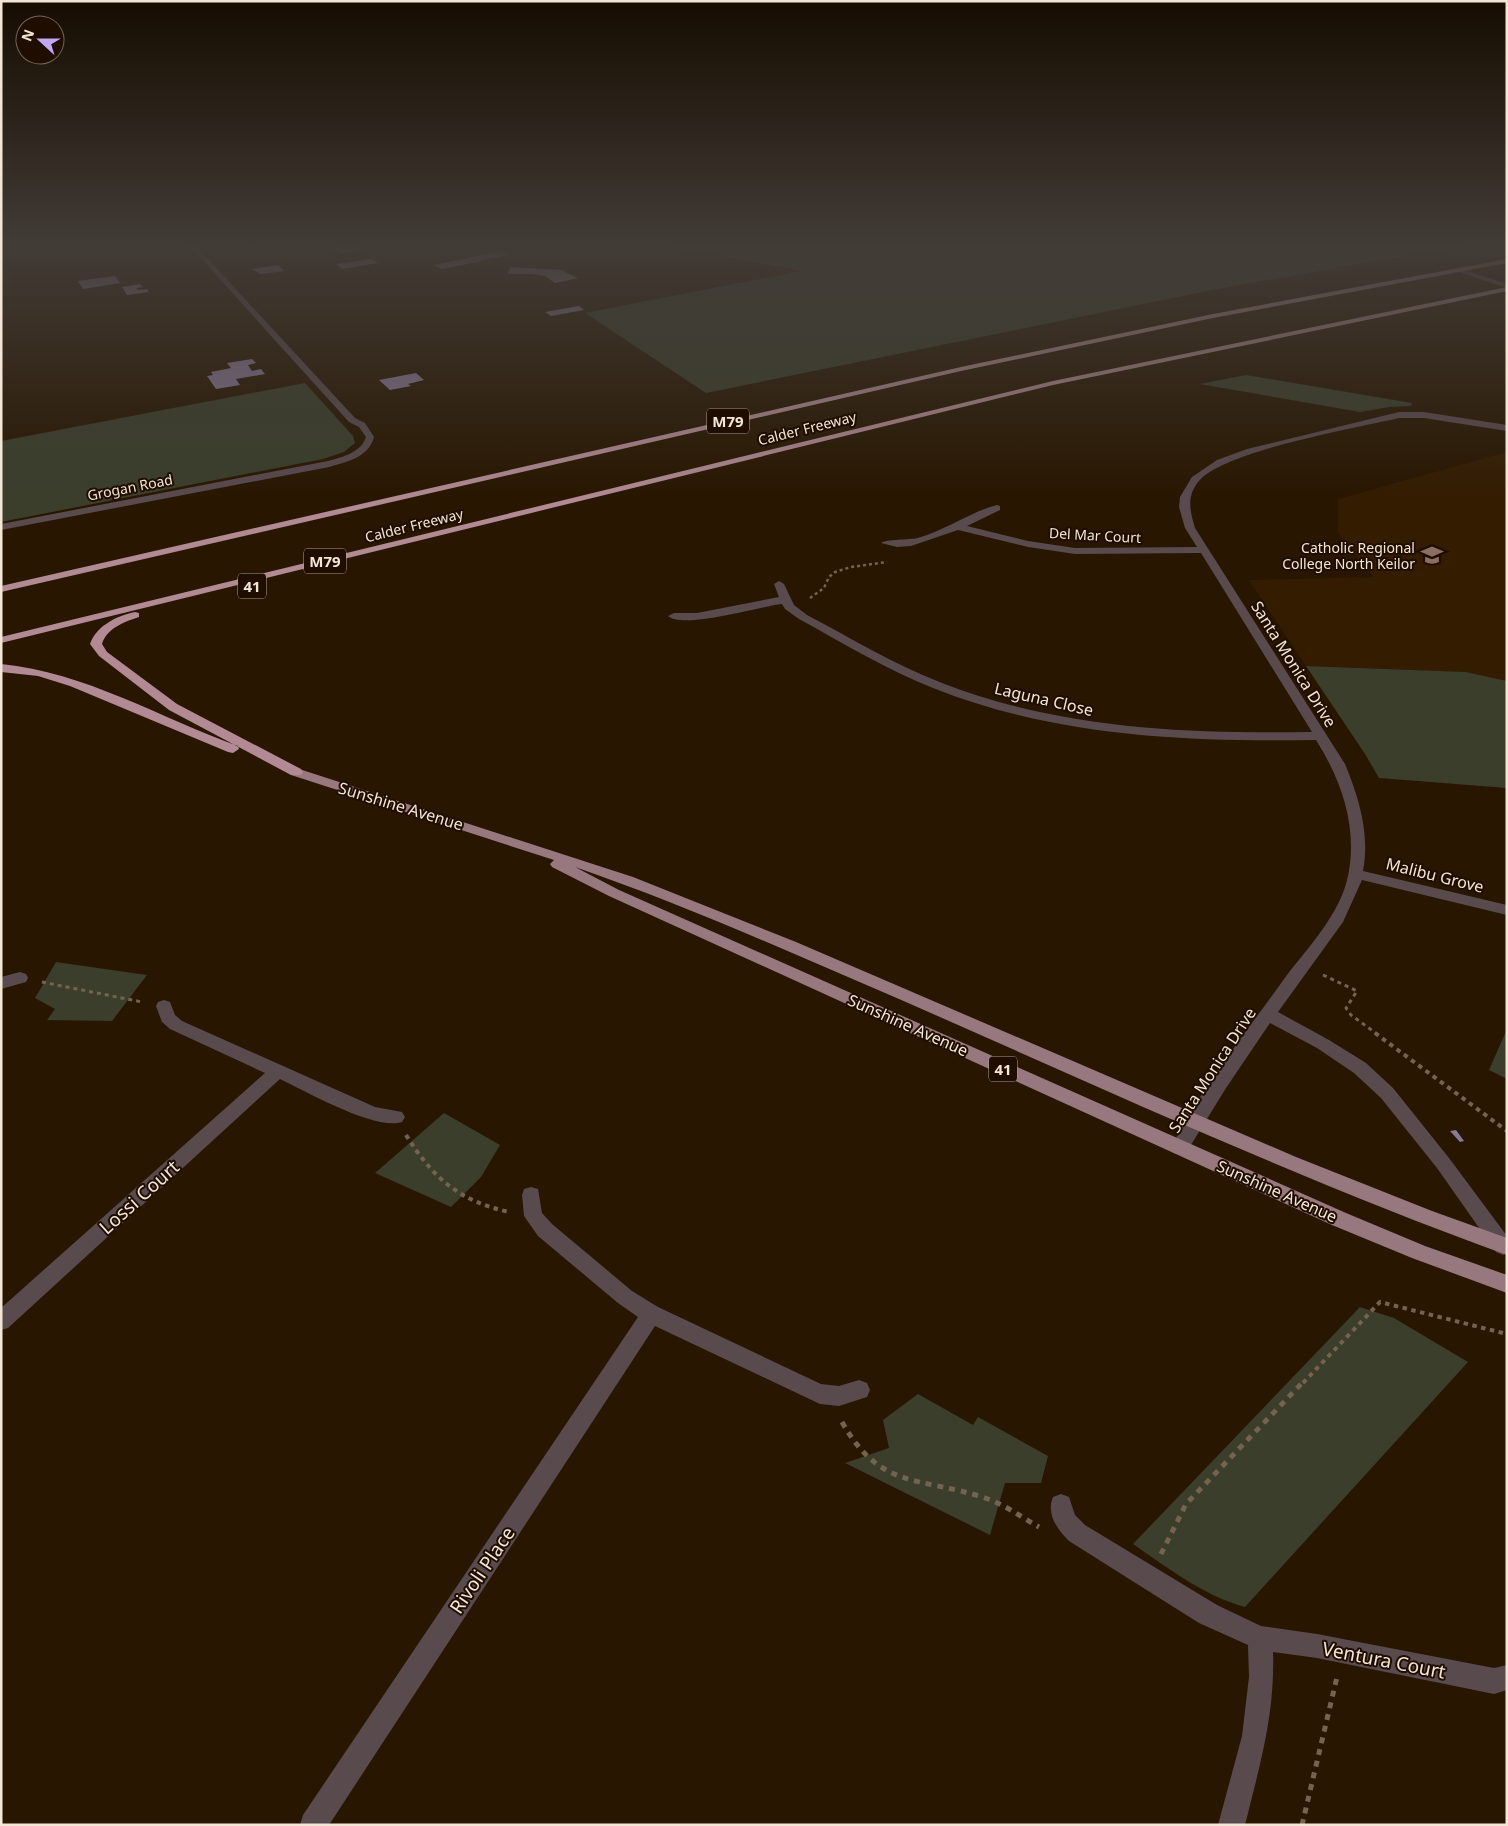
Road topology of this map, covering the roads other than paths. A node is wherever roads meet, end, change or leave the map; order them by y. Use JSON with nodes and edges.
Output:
{"nodes":[{"id":1,"x":270,"y":330,"type":"edge"},
{"id":2,"x":1146,"y":330,"type":"edge"},
{"id":3,"x":1302,"y":330,"type":"edge"},
{"id":4,"x":1507,"y":428,"type":"edge"},
{"id":5,"x":649,"y":482,"type":"junction"},
{"id":6,"x":997,"y":508,"type":"dead end"},
{"id":7,"x":1,"y":527,"type":"edge"},
{"id":8,"x":958,"y":527,"type":"junction"},
{"id":9,"x":886,"y":543,"type":"dead end"},
{"id":10,"x":1203,"y":550,"type":"junction"},
{"id":11,"x":779,"y":584,"type":"dead end"},
{"id":12,"x":1,"y":589,"type":"edge"},
{"id":13,"x":785,"y":600,"type":"junction"},
{"id":14,"x":674,"y":616,"type":"dead end"},
{"id":15,"x":1,"y":640,"type":"edge"},
{"id":16,"x":1,"y":668,"type":"edge"},
{"id":17,"x":1321,"y":736,"type":"junction"},
{"id":18,"x":296,"y":772,"type":"junction"},
{"id":19,"x":506,"y":839,"type":"junction"},
{"id":20,"x":1355,"y":874,"type":"junction"},
{"id":21,"x":1507,"y":910,"type":"edge"},
{"id":22,"x":20,"y":978,"type":"road end"},
{"id":23,"x":1,"y":983,"type":"edge"},
{"id":24,"x":164,"y":1006,"type":"road end"},
{"id":25,"x":1268,"y":1014,"type":"junction"},
{"id":26,"x":278,"y":1072,"type":"junction"},
{"id":27,"x":396,"y":1117,"type":"road end"},
{"id":28,"x":1195,"y":1122,"type":"junction"},
{"id":29,"x":1180,"y":1148,"type":"junction"},
{"id":30,"x":531,"y":1195,"type":"dead end"},
{"id":31,"x":1505,"y":1247,"type":"edge"},
{"id":32,"x":1507,"y":1284,"type":"edge"},
{"id":33,"x":651,"y":1314,"type":"junction"},
{"id":34,"x":1,"y":1321,"type":"edge"},
{"id":35,"x":859,"y":1390,"type":"dead end"},
{"id":36,"x":1061,"y":1505,"type":"dead end"},
{"id":37,"x":1260,"y":1638,"type":"junction"},
{"id":38,"x":1507,"y":1677,"type":"edge"},
{"id":39,"x":313,"y":1825,"type":"edge"},
{"id":40,"x":1231,"y":1825,"type":"edge"}],
"edges":[{"from":1,"to":7,"type":"street","name":"Grogan Road"},
{"from":2,"to":12,"type":"highway","name":"Calder Freeway","number":"M79"},
{"from":3,"to":5,"type":"highway","name":"Calder Freeway","number":"M79"},
{"from":4,"to":10,"type":"street","name":"Santa Monica Drive"},
{"from":5,"to":15,"type":"highway","name":"Calder Freeway","number":"M79"},
{"from":5,"to":18,"type":"highway","number":"41"},
{"from":6,"to":8,"type":"street"},
{"from":8,"to":9,"type":"street"},
{"from":8,"to":10,"type":"street","name":"Del Mar Court"},
{"from":10,"to":17,"type":"street","name":"Santa Monica Drive"},
{"from":11,"to":13,"type":"street","name":"Laguna Close"},
{"from":13,"to":14,"type":"street"},
{"from":13,"to":17,"type":"street","name":"Laguna Close"},
{"from":16,"to":18,"type":"highway","number":"41"},
{"from":17,"to":20,"type":"street","name":"Santa Monica Drive"},
{"from":18,"to":19,"type":"main road","name":"Sunshine Avenue","number":"41"},
{"from":19,"to":28,"type":"main road","name":"Sunshine Avenue","number":"41"},
{"from":19,"to":29,"type":"main road","name":"Sunshine Avenue","number":"41"},
{"from":20,"to":21,"type":"street","name":"Malibu Grove"},
{"from":20,"to":25,"type":"street","name":"Santa Monica Drive"},
{"from":22,"to":23,"type":"street"},
{"from":24,"to":26,"type":"street"},
{"from":25,"to":28,"type":"street","name":"Santa Monica Drive"},
{"from":25,"to":31,"type":"street"},
{"from":26,"to":27,"type":"street"},
{"from":26,"to":34,"type":"street","name":"Lossi Court"},
{"from":28,"to":29,"type":"street","name":"Santa Monica Drive"},
{"from":28,"to":31,"type":"main road","name":"Sunshine Avenue","number":"41"},
{"from":29,"to":32,"type":"main road","name":"Sunshine Avenue","number":"41"},
{"from":30,"to":33,"type":"street"},
{"from":33,"to":35,"type":"street"},
{"from":33,"to":39,"type":"street","name":"Rivoli Place"},
{"from":36,"to":37,"type":"street","name":"Ventura Court"},
{"from":37,"to":38,"type":"street","name":"Ventura Court"},
{"from":37,"to":40,"type":"street"}]}
